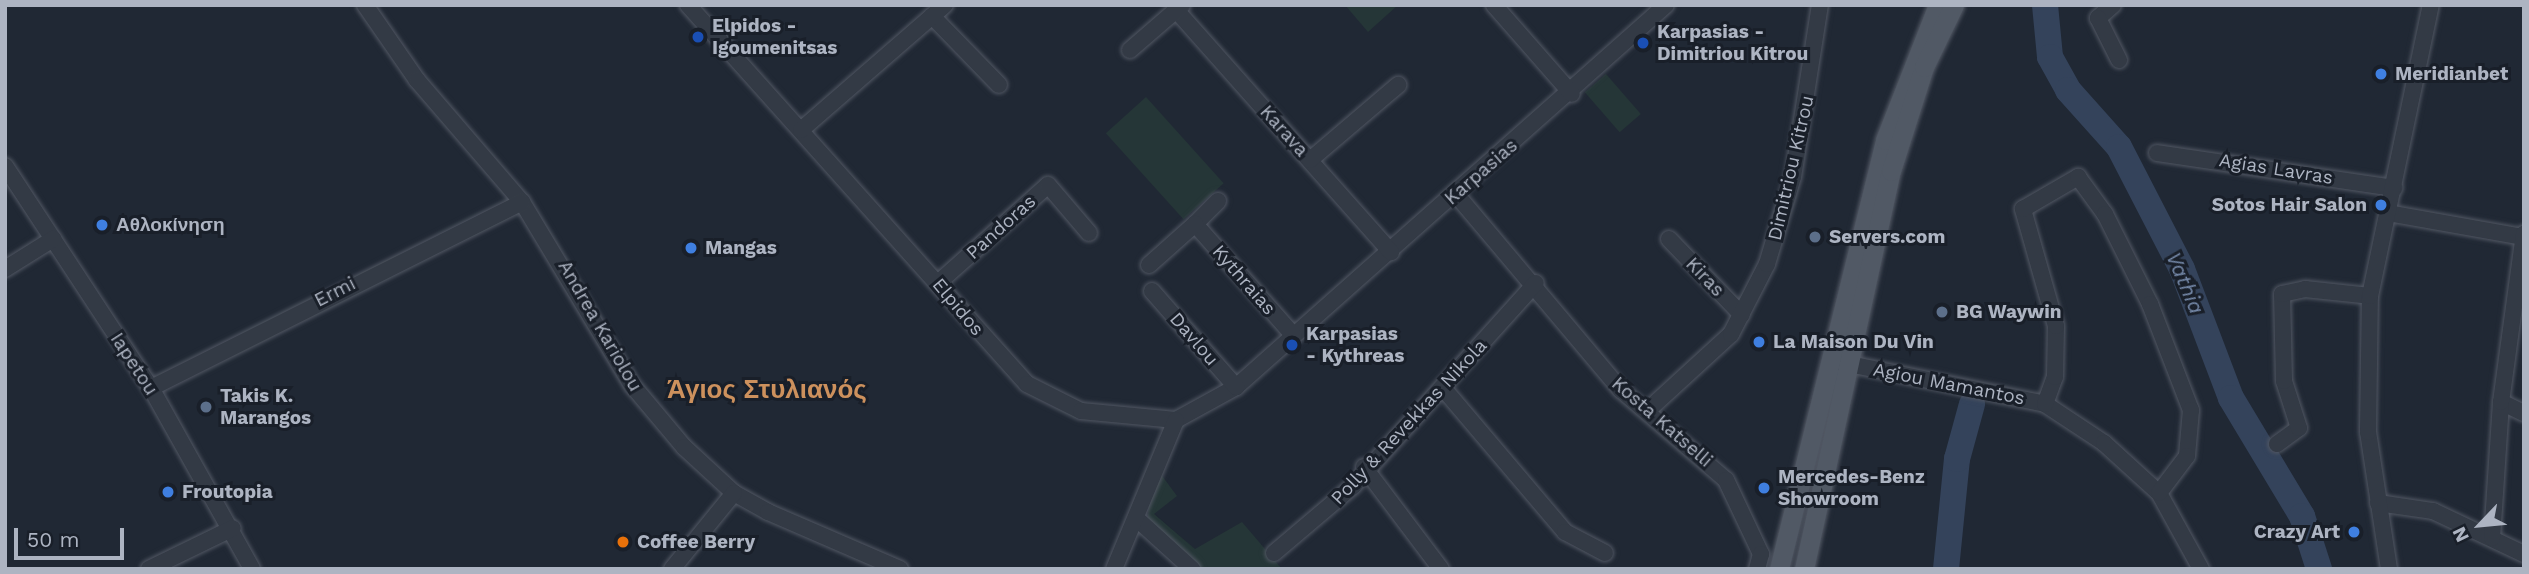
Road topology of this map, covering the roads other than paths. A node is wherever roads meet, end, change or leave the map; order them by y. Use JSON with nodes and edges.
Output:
{"nodes":[{"id":1,"x":365,"y":5,"type":"edge"},
{"id":2,"x":688,"y":5,"type":"edge"},
{"id":3,"x":945,"y":5,"type":"edge"},
{"id":4,"x":1494,"y":5,"type":"edge"},
{"id":5,"x":1666,"y":5,"type":"edge"},
{"id":6,"x":1820,"y":5,"type":"edge"},
{"id":7,"x":1938,"y":5,"type":"edge"},
{"id":8,"x":1954,"y":5,"type":"edge"},
{"id":9,"x":2113,"y":5,"type":"edge"},
{"id":10,"x":2431,"y":5,"type":"edge"},
{"id":11,"x":1179,"y":8,"type":"edge"},
{"id":12,"x":932,"y":16,"type":"junction"},
{"id":13,"x":1130,"y":50,"type":"dead end"},
{"id":14,"x":2119,"y":60,"type":"dead end"},
{"id":15,"x":999,"y":85,"type":"dead end"},
{"id":16,"x":1398,"y":85,"type":"dead end"},
{"id":17,"x":1572,"y":93,"type":"junction"},
{"id":18,"x":800,"y":130,"type":"junction"},
{"id":19,"x":2157,"y":153,"type":"dead end"},
{"id":20,"x":1310,"y":160,"type":"junction"},
{"id":21,"x":5,"y":166,"type":"edge"},
{"id":22,"x":2394,"y":188,"type":"junction"},
{"id":23,"x":1455,"y":193,"type":"junction"},
{"id":24,"x":1217,"y":201,"type":"dead end"},
{"id":25,"x":522,"y":202,"type":"junction"},
{"id":26,"x":2388,"y":213,"type":"junction"},
{"id":27,"x":1195,"y":224,"type":"junction"},
{"id":28,"x":1088,"y":233,"type":"dead end"},
{"id":29,"x":2523,"y":235,"type":"edge"},
{"id":30,"x":53,"y":239,"type":"junction"},
{"id":31,"x":1669,"y":239,"type":"dead end"},
{"id":32,"x":1391,"y":252,"type":"junction"},
{"id":33,"x":1149,"y":265,"type":"dead end"},
{"id":34,"x":5,"y":269,"type":"edge"},
{"id":35,"x":938,"y":283,"type":"junction"},
{"id":36,"x":1536,"y":283,"type":"junction"},
{"id":37,"x":1152,"y":290,"type":"dead end"},
{"id":38,"x":2370,"y":296,"type":"junction"},
{"id":39,"x":1742,"y":315,"type":"junction"},
{"id":40,"x":1294,"y":337,"type":"junction"},
{"id":41,"x":1839,"y":362,"type":"junction"},
{"id":42,"x":1236,"y":387,"type":"junction"},
{"id":43,"x":151,"y":388,"type":"junction"},
{"id":44,"x":1443,"y":388,"type":"junction"},
{"id":45,"x":2501,"y":402,"type":"junction"},
{"id":46,"x":2045,"y":404,"type":"junction"},
{"id":47,"x":1647,"y":411,"type":"junction"},
{"id":48,"x":2524,"y":413,"type":"edge"},
{"id":49,"x":1176,"y":420,"type":"junction"},
{"id":50,"x":2277,"y":444,"type":"dead end"},
{"id":51,"x":1364,"y":467,"type":"junction"},
{"id":52,"x":734,"y":492,"type":"junction"},
{"id":53,"x":2159,"y":493,"type":"junction"},
{"id":54,"x":2378,"y":503,"type":"junction"},
{"id":55,"x":1136,"y":518,"type":"junction"},
{"id":56,"x":233,"y":528,"type":"junction"},
{"id":57,"x":2492,"y":538,"type":"junction"},
{"id":58,"x":1274,"y":553,"type":"dead end"},
{"id":59,"x":1605,"y":553,"type":"dead end"},
{"id":60,"x":2524,"y":554,"type":"edge"},
{"id":61,"x":149,"y":569,"type":"edge"},
{"id":62,"x":252,"y":569,"type":"edge"},
{"id":63,"x":672,"y":569,"type":"edge"},
{"id":64,"x":900,"y":569,"type":"edge"},
{"id":65,"x":1114,"y":569,"type":"edge"},
{"id":66,"x":1192,"y":569,"type":"edge"},
{"id":67,"x":1441,"y":569,"type":"edge"},
{"id":68,"x":1757,"y":569,"type":"edge"},
{"id":69,"x":1780,"y":569,"type":"edge"},
{"id":70,"x":1804,"y":569,"type":"edge"},
{"id":71,"x":2201,"y":569,"type":"edge"},
{"id":72,"x":2389,"y":569,"type":"edge"}],
"edges":[{"from":1,"to":25,"type":"street","name":"Andrea Kariolou"},
{"from":2,"to":18,"type":"street","name":"Elpidos"},
{"from":3,"to":12,"type":"street"},
{"from":4,"to":17,"type":"street"},
{"from":5,"to":17,"type":"street","name":"Karpasias"},
{"from":6,"to":39,"type":"street","name":"Dimitriou Kitrou"},
{"from":7,"to":41,"type":"main road"},
{"from":8,"to":41,"type":"main road"},
{"from":9,"to":14,"type":"street"},
{"from":10,"to":22,"type":"street"},
{"from":11,"to":13,"type":"street"},
{"from":11,"to":20,"type":"street","name":"Karava"},
{"from":12,"to":15,"type":"street"},
{"from":12,"to":18,"type":"street"},
{"from":16,"to":20,"type":"street"},
{"from":17,"to":23,"type":"street","name":"Karpasias"},
{"from":18,"to":35,"type":"street","name":"Elpidos"},
{"from":19,"to":22,"type":"street","name":"Agias Lavras"},
{"from":20,"to":32,"type":"street","name":"Karava"},
{"from":21,"to":30,"type":"street","name":"Iapetou"},
{"from":22,"to":26,"type":"street"},
{"from":23,"to":32,"type":"street","name":"Karpasias"},
{"from":23,"to":36,"type":"street","name":"Kosta Katselli"},
{"from":24,"to":27,"type":"street"},
{"from":25,"to":43,"type":"street","name":"Ermi"},
{"from":25,"to":52,"type":"street","name":"Andrea Kariolou"},
{"from":26,"to":29,"type":"street"},
{"from":26,"to":38,"type":"street"},
{"from":27,"to":33,"type":"street"},
{"from":27,"to":40,"type":"street","name":"Kythraias"},
{"from":28,"to":35,"type":"street","name":"Pandoras"},
{"from":29,"to":45,"type":"street"},
{"from":30,"to":34,"type":"street"},
{"from":30,"to":43,"type":"street","name":"Iapetou"},
{"from":31,"to":39,"type":"street","name":"Kiras"},
{"from":32,"to":40,"type":"street","name":"Karpasias"},
{"from":35,"to":49,"type":"street","name":"Elpidos"},
{"from":36,"to":44,"type":"street","name":"Polly & Revekkas Nikola"},
{"from":36,"to":47,"type":"street","name":"Kosta Katselli"},
{"from":37,"to":42,"type":"street","name":"Davlou"},
{"from":38,"to":50,"type":"street"},
{"from":38,"to":54,"type":"street"},
{"from":39,"to":47,"type":"street","name":"Dimitriou Kitrou"},
{"from":40,"to":42,"type":"street"},
{"from":41,"to":46,"type":"street","name":"Agiou Mamantos"},
{"from":41,"to":69,"type":"main road"},
{"from":41,"to":70,"type":"main road"},
{"from":42,"to":49,"type":"street"},
{"from":43,"to":56,"type":"street","name":"Iapetou"},
{"from":44,"to":51,"type":"street","name":"Polly & Revekkas Nikola"},
{"from":44,"to":59,"type":"street"},
{"from":45,"to":48,"type":"street"},
{"from":45,"to":57,"type":"street"},
{"from":46,"to":53,"type":"street","name":"Agiou Mamantos"},
{"from":46,"to":53,"type":"street"},
{"from":47,"to":68,"type":"street","name":"Kosta Katselli"},
{"from":49,"to":55,"type":"street"},
{"from":51,"to":58,"type":"street","name":"Polly & Revekkas Nikola"},
{"from":51,"to":67,"type":"street"},
{"from":52,"to":63,"type":"street"},
{"from":52,"to":64,"type":"street","name":"Andrea Kariolou"},
{"from":53,"to":71,"type":"street","name":"Agiou Mamantos"},
{"from":54,"to":57,"type":"street"},
{"from":54,"to":72,"type":"street"},
{"from":55,"to":65,"type":"street"},
{"from":55,"to":66,"type":"street"},
{"from":56,"to":61,"type":"street"},
{"from":56,"to":62,"type":"street","name":"Iapetou"},
{"from":57,"to":60,"type":"street"}]}
